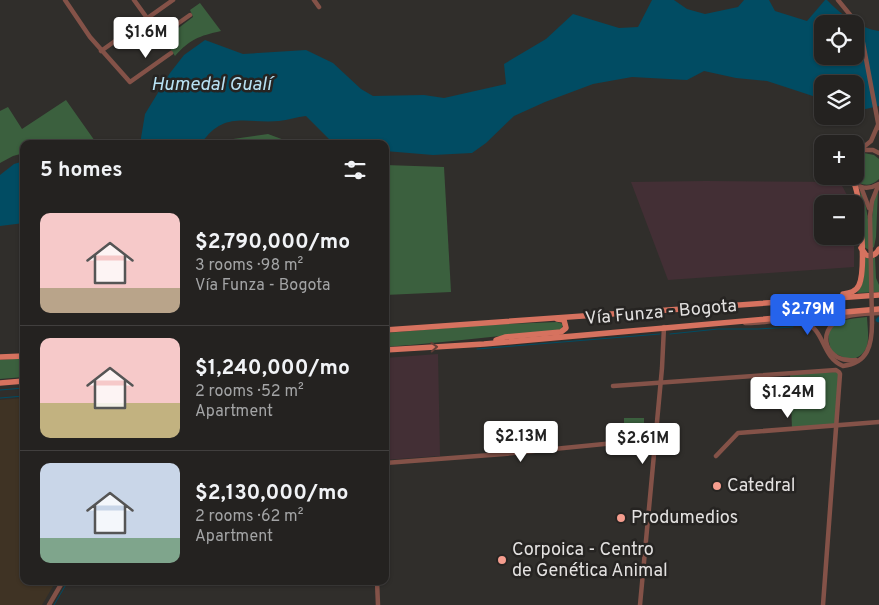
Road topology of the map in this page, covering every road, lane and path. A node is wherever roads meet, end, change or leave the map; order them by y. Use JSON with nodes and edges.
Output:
{"nodes":[{"id":1,"x":65,"y":0,"type":"edge"},
{"id":2,"x":134,"y":0,"type":"edge"},
{"id":3,"x":173,"y":0,"type":"edge"},
{"id":4,"x":314,"y":0,"type":"edge"},
{"id":5,"x":838,"y":0,"type":"edge"},
{"id":6,"x":319,"y":7,"type":"dead end"},
{"id":7,"x":190,"y":15,"type":"dead end"},
{"id":8,"x":148,"y":18,"type":"junction"},
{"id":9,"x":101,"y":51,"type":"junction"},
{"id":10,"x":171,"y":53,"type":"dead end"},
{"id":11,"x":878,"y":124,"type":"edge"},
{"id":12,"x":864,"y":146,"type":"edge"},
{"id":13,"x":864,"y":150,"type":"edge"},
{"id":14,"x":879,"y":153,"type":"edge"},
{"id":15,"x":879,"y":184,"type":"edge"},
{"id":16,"x":854,"y":185,"type":"edge"},
{"id":17,"x":856,"y":185,"type":"edge"},
{"id":18,"x":860,"y":187,"type":"junction"},
{"id":19,"x":870,"y":214,"type":"junction"},
{"id":20,"x":861,"y":248,"type":"junction"},
{"id":21,"x":879,"y":249,"type":"edge"},
{"id":22,"x":879,"y":295,"type":"edge"},
{"id":23,"x":809,"y":300,"type":"junction"},
{"id":24,"x":879,"y":310,"type":"edge"},
{"id":25,"x":879,"y":314,"type":"edge"},
{"id":26,"x":492,"y":322,"type":"junction"},
{"id":27,"x":729,"y":322,"type":"junction"},
{"id":28,"x":664,"y":327,"type":"junction"},
{"id":29,"x":389,"y":330,"type":"edge"},
{"id":30,"x":484,"y":344,"type":"junction"},
{"id":31,"x":389,"y":350,"type":"edge"},
{"id":32,"x":20,"y":356,"type":"edge"},
{"id":33,"x":0,"y":357,"type":"edge"},
{"id":34,"x":862,"y":359,"type":"junction"},
{"id":35,"x":20,"y":381,"type":"edge"},
{"id":36,"x":660,"y":382,"type":"junction"},
{"id":37,"x":0,"y":383,"type":"edge"},
{"id":38,"x":613,"y":386,"type":"dead end"},
{"id":39,"x":879,"y":422,"type":"edge"},
{"id":40,"x":837,"y":425,"type":"junction"},
{"id":41,"x":655,"y":439,"type":"junction"},
{"id":42,"x":716,"y":456,"type":"dead end"},
{"id":43,"x":389,"y":464,"type":"edge"},
{"id":44,"x":61,"y":585,"type":"edge"},
{"id":45,"x":377,"y":585,"type":"edge"},
{"id":46,"x":49,"y":605,"type":"edge"},
{"id":47,"x":378,"y":605,"type":"edge"},
{"id":48,"x":640,"y":605,"type":"edge"},
{"id":49,"x":823,"y":605,"type":"edge"}],
"edges":[{"from":1,"to":9,"type":"street"},
{"from":2,"to":8,"type":"street"},
{"from":3,"to":8,"type":"street"},
{"from":4,"to":6,"type":"street"},
{"from":5,"to":11,"type":"street"},
{"from":7,"to":8,"type":"street"},
{"from":8,"to":9,"type":"street"},
{"from":9,"to":10,"type":"street"},
{"from":11,"to":12,"type":"street"},
{"from":13,"to":14,"type":"street"},
{"from":15,"to":18,"type":"street"},
{"from":15,"to":19,"type":"street"},
{"from":16,"to":20,"type":"main road"},
{"from":17,"to":18,"type":"street"},
{"from":18,"to":19,"type":"street"},
{"from":19,"to":34,"type":"street","bridge":true},
{"from":20,"to":21,"type":"main road"},
{"from":20,"to":23,"type":"main road"},
{"from":22,"to":23,"type":"main road"},
{"from":23,"to":26,"type":"main road"},
{"from":24,"to":27,"type":"main road","name":"Vía Funza - Bogota"},
{"from":25,"to":34,"type":"street"},
{"from":26,"to":29,"type":"main road"},
{"from":26,"to":30,"type":"main road"},
{"from":27,"to":28,"type":"main road","name":"Vía Funza - Bogota"},
{"from":27,"to":34,"type":"street"},
{"from":28,"to":30,"type":"main road","name":"Vía Funza - Bogota"},
{"from":28,"to":36,"type":"street"},
{"from":31,"to":30,"type":"main road","name":"Vía Funza - Bogota","one_way":true},
{"from":32,"to":33,"type":"main road"},
{"from":35,"to":37,"type":"main road"},
{"from":36,"to":38,"type":"street"},
{"from":36,"to":40,"type":"street"},
{"from":36,"to":41,"type":"street"},
{"from":39,"to":40,"type":"street"},
{"from":40,"to":42,"type":"street"},
{"from":40,"to":49,"type":"street"},
{"from":41,"to":43,"type":"street"},
{"from":41,"to":48,"type":"street"},
{"from":44,"to":46,"type":"street"},
{"from":45,"to":47,"type":"street"}]}
